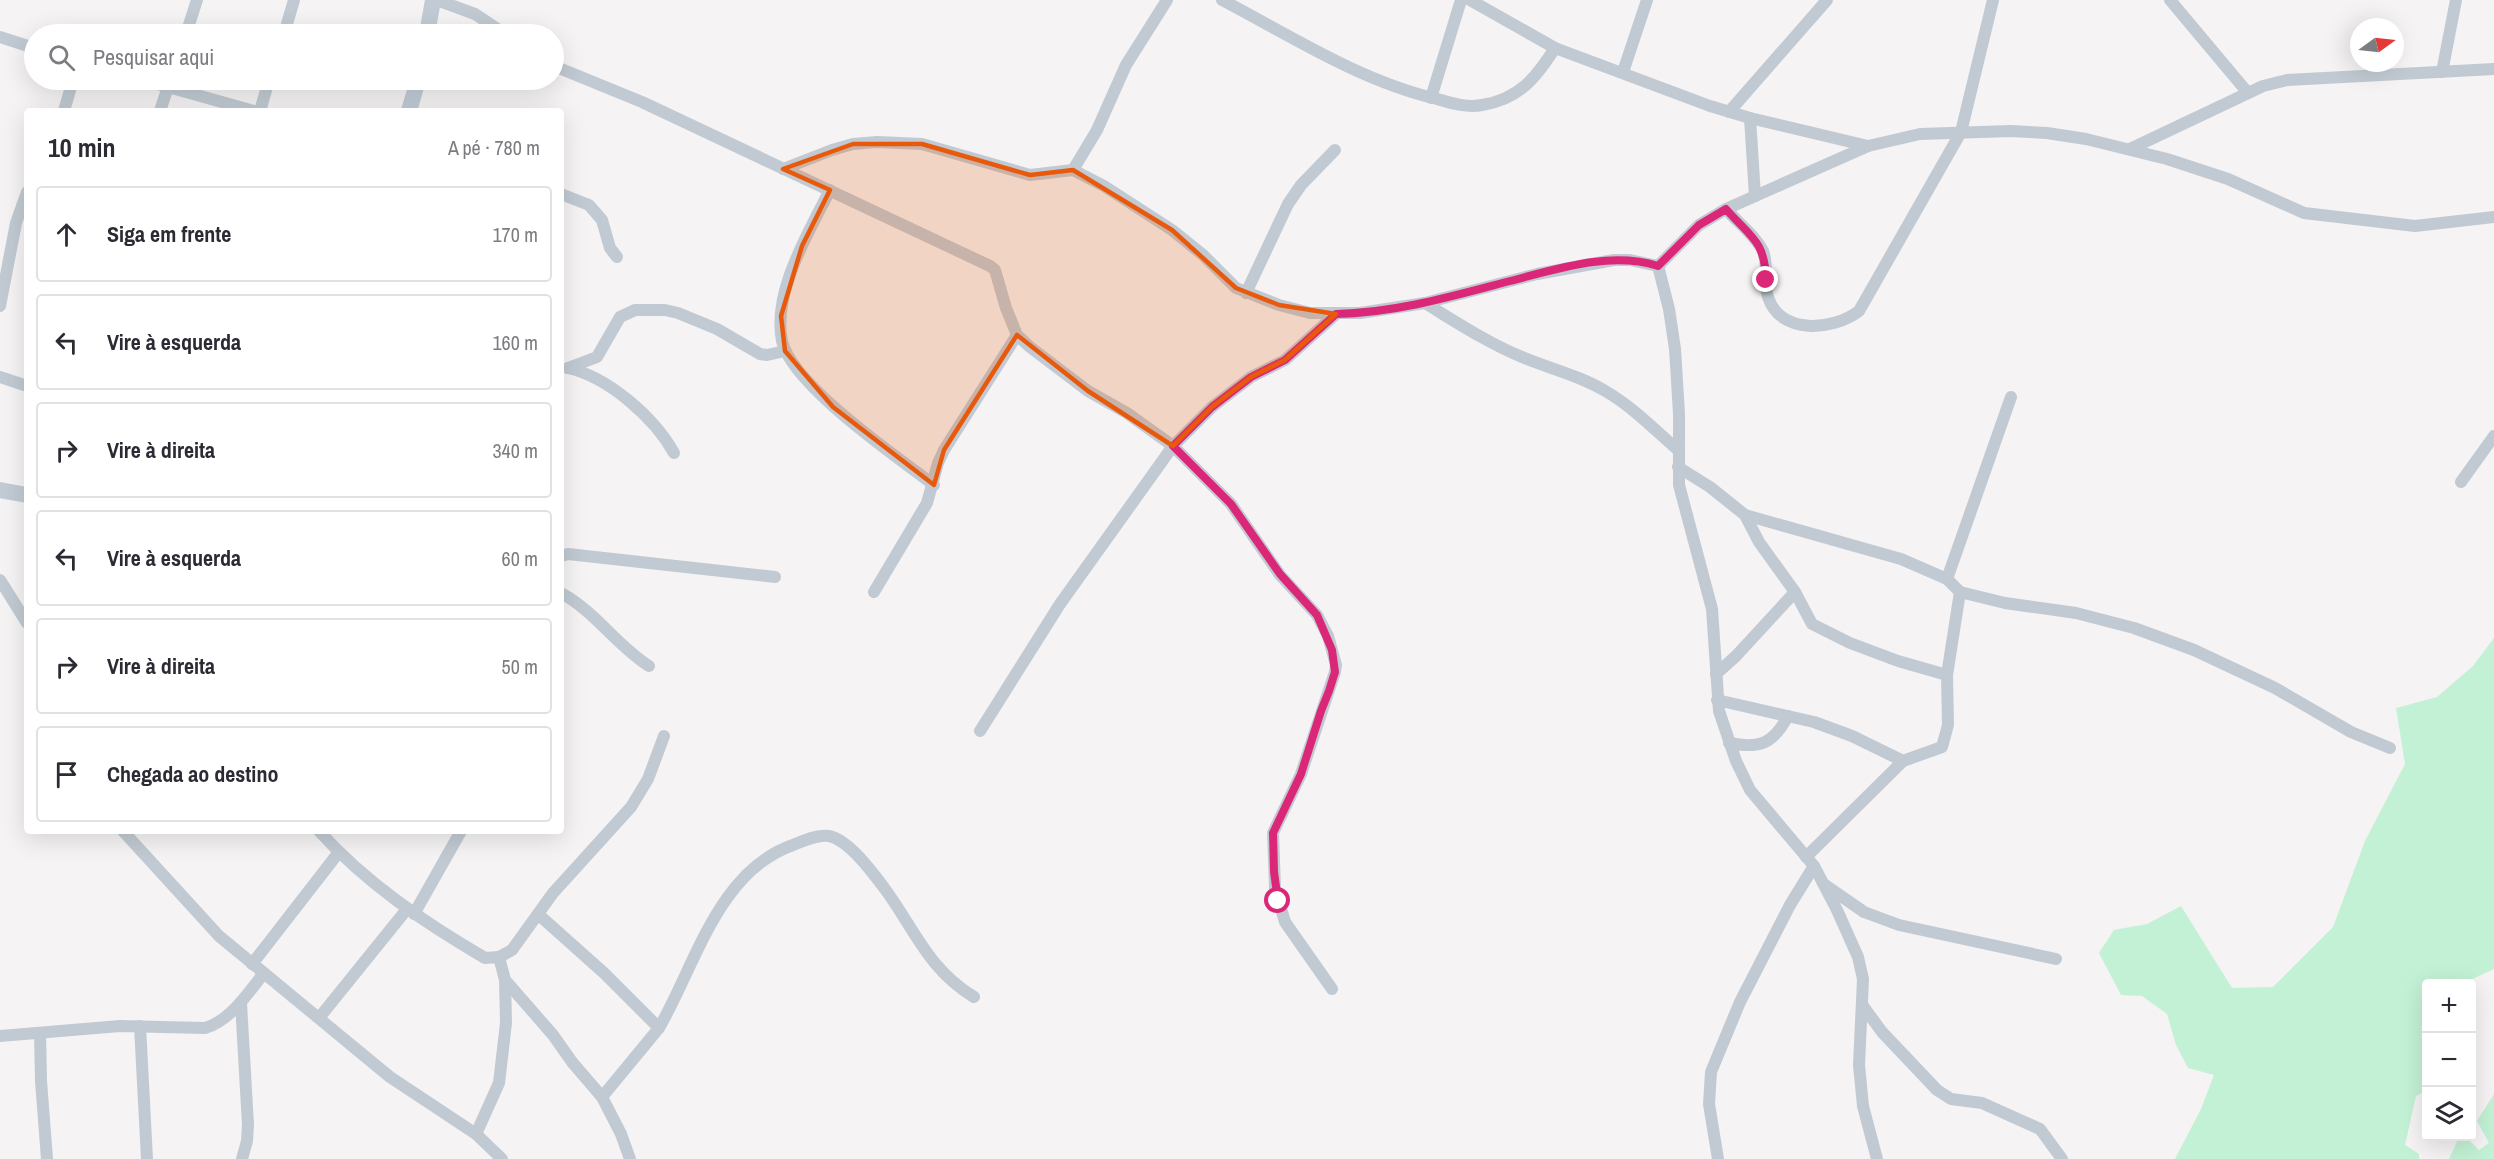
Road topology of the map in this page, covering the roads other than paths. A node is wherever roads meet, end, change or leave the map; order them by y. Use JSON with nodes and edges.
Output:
{"nodes":[{"id":1,"x":198,"y":0,"type":"edge"},
{"id":2,"x":294,"y":0,"type":"edge"},
{"id":3,"x":435,"y":0,"type":"edge"},
{"id":4,"x":1167,"y":0,"type":"edge"},
{"id":5,"x":1222,"y":0,"type":"edge"},
{"id":6,"x":1461,"y":0,"type":"edge"},
{"id":7,"x":1470,"y":0,"type":"edge"},
{"id":8,"x":1647,"y":0,"type":"edge"},
{"id":9,"x":1827,"y":0,"type":"edge"},
{"id":10,"x":1992,"y":0,"type":"edge"},
{"id":11,"x":2170,"y":0,"type":"edge"},
{"id":12,"x":2456,"y":0,"type":"edge"},
{"id":13,"x":190,"y":24,"type":"edge"},
{"id":14,"x":287,"y":24,"type":"edge"},
{"id":15,"x":429,"y":24,"type":"edge"},
{"id":16,"x":490,"y":24,"type":"edge"},
{"id":17,"x":0,"y":37,"type":"edge"},
{"id":18,"x":24,"y":45,"type":"edge"},
{"id":19,"x":1555,"y":48,"type":"junction"},
{"id":20,"x":2494,"y":69,"type":"edge"},
{"id":21,"x":564,"y":70,"type":"edge"},
{"id":22,"x":1623,"y":72,"type":"junction"},
{"id":23,"x":2442,"y":72,"type":"junction"},
{"id":24,"x":70,"y":90,"type":"edge"},
{"id":25,"x":167,"y":90,"type":"edge"},
{"id":26,"x":190,"y":90,"type":"edge"},
{"id":27,"x":266,"y":90,"type":"edge"},
{"id":28,"x":415,"y":90,"type":"edge"},
{"id":29,"x":2248,"y":93,"type":"junction"},
{"id":30,"x":1431,"y":98,"type":"junction"},
{"id":31,"x":65,"y":108,"type":"edge"},
{"id":32,"x":161,"y":108,"type":"edge"},
{"id":33,"x":245,"y":108,"type":"edge"},
{"id":34,"x":261,"y":108,"type":"edge"},
{"id":35,"x":410,"y":108,"type":"edge"},
{"id":36,"x":1729,"y":112,"type":"junction"},
{"id":37,"x":1750,"y":118,"type":"junction"},
{"id":38,"x":1961,"y":132,"type":"junction"},
{"id":39,"x":1868,"y":146,"type":"junction"},
{"id":40,"x":2130,"y":149,"type":"junction"},
{"id":41,"x":1335,"y":150,"type":"dead end"},
{"id":42,"x":783,"y":169,"type":"junction"},
{"id":43,"x":1073,"y":170,"type":"junction"},
{"id":44,"x":830,"y":190,"type":"junction"},
{"id":45,"x":564,"y":195,"type":"edge"},
{"id":46,"x":1755,"y":196,"type":"junction"},
{"id":47,"x":24,"y":200,"type":"edge"},
{"id":48,"x":1726,"y":209,"type":"junction"},
{"id":49,"x":2494,"y":217,"type":"edge"},
{"id":50,"x":617,"y":257,"type":"dead end"},
{"id":51,"x":1658,"y":266,"type":"junction"},
{"id":52,"x":1246,"y":293,"type":"junction"},
{"id":53,"x":1425,"y":303,"type":"junction"},
{"id":54,"x":0,"y":306,"type":"edge"},
{"id":55,"x":1336,"y":314,"type":"junction"},
{"id":56,"x":1017,"y":334,"type":"junction"},
{"id":57,"x":785,"y":351,"type":"junction"},
{"id":58,"x":564,"y":367,"type":"edge"},
{"id":59,"x":0,"y":377,"type":"edge"},
{"id":60,"x":24,"y":386,"type":"edge"},
{"id":61,"x":2012,"y":397,"type":"dead end"},
{"id":62,"x":2494,"y":436,"type":"edge"},
{"id":63,"x":1173,"y":446,"type":"junction"},
{"id":64,"x":1679,"y":451,"type":"junction"},
{"id":65,"x":674,"y":453,"type":"dead end"},
{"id":66,"x":1678,"y":467,"type":"junction"},
{"id":67,"x":2461,"y":482,"type":"dead end"},
{"id":68,"x":934,"y":486,"type":"junction"},
{"id":69,"x":0,"y":490,"type":"edge"},
{"id":70,"x":24,"y":494,"type":"edge"},
{"id":71,"x":1745,"y":515,"type":"junction"},
{"id":72,"x":564,"y":555,"type":"edge"},
{"id":73,"x":775,"y":577,"type":"dead end"},
{"id":74,"x":1947,"y":579,"type":"junction"},
{"id":75,"x":0,"y":580,"type":"edge"},
{"id":76,"x":874,"y":592,"type":"dead end"},
{"id":77,"x":1795,"y":592,"type":"junction"},
{"id":78,"x":1960,"y":592,"type":"junction"},
{"id":79,"x":564,"y":595,"type":"edge"},
{"id":80,"x":24,"y":618,"type":"edge"},
{"id":81,"x":649,"y":666,"type":"dead end"},
{"id":82,"x":1716,"y":674,"type":"junction"},
{"id":83,"x":1947,"y":675,"type":"junction"},
{"id":84,"x":1717,"y":700,"type":"junction"},
{"id":85,"x":1788,"y":716,"type":"junction"},
{"id":86,"x":980,"y":731,"type":"dead end"},
{"id":87,"x":664,"y":736,"type":"dead end"},
{"id":88,"x":1729,"y":743,"type":"junction"},
{"id":89,"x":2390,"y":748,"type":"dead end"},
{"id":90,"x":1903,"y":761,"type":"junction"},
{"id":91,"x":126,"y":834,"type":"edge"},
{"id":92,"x":322,"y":834,"type":"edge"},
{"id":93,"x":459,"y":834,"type":"edge"},
{"id":94,"x":339,"y":852,"type":"junction"},
{"id":95,"x":1810,"y":862,"type":"junction"},
{"id":96,"x":1824,"y":884,"type":"junction"},
{"id":97,"x":410,"y":912,"type":"junction"},
{"id":98,"x":539,"y":915,"type":"junction"},
{"id":99,"x":499,"y":957,"type":"junction"},
{"id":100,"x":2056,"y":959,"type":"dead end"},
{"id":101,"x":252,"y":964,"type":"junction"},
{"id":102,"x":264,"y":973,"type":"junction"},
{"id":103,"x":505,"y":980,"type":"junction"},
{"id":104,"x":1332,"y":989,"type":"dead end"},
{"id":105,"x":974,"y":997,"type":"dead end"},
{"id":106,"x":241,"y":1003,"type":"junction"},
{"id":107,"x":1863,"y":1006,"type":"junction"},
{"id":108,"x":319,"y":1018,"type":"junction"},
{"id":109,"x":140,"y":1026,"type":"junction"},
{"id":110,"x":659,"y":1028,"type":"junction"},
{"id":111,"x":40,"y":1033,"type":"junction"},
{"id":112,"x":0,"y":1036,"type":"edge"},
{"id":113,"x":602,"y":1097,"type":"junction"},
{"id":114,"x":476,"y":1134,"type":"junction"},
{"id":115,"x":47,"y":1159,"type":"edge"},
{"id":116,"x":147,"y":1159,"type":"edge"},
{"id":117,"x":242,"y":1159,"type":"edge"},
{"id":118,"x":502,"y":1159,"type":"edge"},
{"id":119,"x":630,"y":1159,"type":"edge"},
{"id":120,"x":1718,"y":1159,"type":"edge"},
{"id":121,"x":1877,"y":1159,"type":"edge"},
{"id":122,"x":2062,"y":1159,"type":"edge"}],
"edges":[{"from":1,"to":13,"type":"street"},
{"from":2,"to":14,"type":"street"},
{"from":3,"to":15,"type":"street"},
{"from":3,"to":16,"type":"street"},
{"from":4,"to":43,"type":"street"},
{"from":5,"to":30,"type":"street"},
{"from":6,"to":30,"type":"street"},
{"from":7,"to":19,"type":"street"},
{"from":8,"to":22,"type":"street"},
{"from":9,"to":36,"type":"street"},
{"from":10,"to":38,"type":"street"},
{"from":11,"to":29,"type":"street"},
{"from":12,"to":23,"type":"street"},
{"from":17,"to":18,"type":"street"},
{"from":19,"to":22,"type":"street"},
{"from":19,"to":30,"type":"street"},
{"from":20,"to":23,"type":"street"},
{"from":21,"to":42,"type":"street"},
{"from":22,"to":36,"type":"street"},
{"from":23,"to":29,"type":"street"},
{"from":24,"to":31,"type":"street"},
{"from":25,"to":32,"type":"street"},
{"from":26,"to":33,"type":"street"},
{"from":27,"to":34,"type":"street"},
{"from":28,"to":35,"type":"street"},
{"from":29,"to":40,"type":"street"},
{"from":36,"to":37,"type":"street"},
{"from":37,"to":39,"type":"street"},
{"from":37,"to":46,"type":"street"},
{"from":38,"to":39,"type":"street"},
{"from":38,"to":40,"type":"street"},
{"from":38,"to":48,"type":"street"},
{"from":39,"to":46,"type":"street"},
{"from":40,"to":49,"type":"street"},
{"from":41,"to":52,"type":"street"},
{"from":42,"to":43,"type":"street"},
{"from":42,"to":44,"type":"street"},
{"from":43,"to":52,"type":"street"},
{"from":44,"to":56,"type":"street"},
{"from":44,"to":57,"type":"street"},
{"from":45,"to":50,"type":"street"},
{"from":46,"to":48,"type":"street"},
{"from":47,"to":54,"type":"street"},
{"from":48,"to":51,"type":"street"},
{"from":51,"to":53,"type":"street"},
{"from":51,"to":64,"type":"street"},
{"from":52,"to":55,"type":"street"},
{"from":53,"to":55,"type":"street"},
{"from":53,"to":64,"type":"street"},
{"from":55,"to":63,"type":"street"},
{"from":56,"to":63,"type":"street"},
{"from":56,"to":68,"type":"street"},
{"from":57,"to":58,"type":"street"},
{"from":57,"to":68,"type":"street"},
{"from":58,"to":65,"type":"street"},
{"from":59,"to":60,"type":"street"},
{"from":61,"to":74,"type":"street"},
{"from":62,"to":67,"type":"street"},
{"from":63,"to":86,"type":"street"},
{"from":63,"to":104,"type":"street"},
{"from":64,"to":66,"type":"street"},
{"from":66,"to":71,"type":"street"},
{"from":66,"to":82,"type":"street"},
{"from":68,"to":76,"type":"street"},
{"from":69,"to":70,"type":"street"},
{"from":71,"to":74,"type":"street"},
{"from":71,"to":77,"type":"street"},
{"from":72,"to":73,"type":"street"},
{"from":74,"to":78,"type":"street"},
{"from":75,"to":80,"type":"street"},
{"from":77,"to":82,"type":"street"},
{"from":77,"to":83,"type":"street"},
{"from":78,"to":83,"type":"street"},
{"from":78,"to":89,"type":"street"},
{"from":79,"to":81,"type":"street"},
{"from":82,"to":84,"type":"street"},
{"from":83,"to":90,"type":"street"},
{"from":84,"to":85,"type":"street"},
{"from":84,"to":88,"type":"street"},
{"from":85,"to":88,"type":"street"},
{"from":85,"to":90,"type":"street"},
{"from":87,"to":98,"type":"street"},
{"from":88,"to":95,"type":"street"},
{"from":90,"to":95,"type":"street"},
{"from":91,"to":101,"type":"street"},
{"from":92,"to":94,"type":"street"},
{"from":93,"to":97,"type":"street"},
{"from":94,"to":97,"type":"street"},
{"from":94,"to":101,"type":"street"},
{"from":95,"to":96,"type":"street"},
{"from":95,"to":120,"type":"street"},
{"from":96,"to":100,"type":"street"},
{"from":96,"to":107,"type":"street"},
{"from":97,"to":99,"type":"street"},
{"from":97,"to":108,"type":"street"},
{"from":98,"to":99,"type":"street"},
{"from":98,"to":110,"type":"street"},
{"from":99,"to":103,"type":"street"},
{"from":101,"to":102,"type":"street"},
{"from":102,"to":106,"type":"street"},
{"from":102,"to":108,"type":"street"},
{"from":103,"to":113,"type":"street"},
{"from":103,"to":114,"type":"street"},
{"from":105,"to":110,"type":"street"},
{"from":106,"to":109,"type":"street"},
{"from":106,"to":117,"type":"street"},
{"from":107,"to":121,"type":"street"},
{"from":107,"to":122,"type":"street"},
{"from":108,"to":114,"type":"street"},
{"from":109,"to":111,"type":"street"},
{"from":109,"to":116,"type":"street"},
{"from":110,"to":113,"type":"street"},
{"from":111,"to":112,"type":"street"},
{"from":111,"to":115,"type":"street"},
{"from":113,"to":119,"type":"street"},
{"from":114,"to":118,"type":"street"}]}
